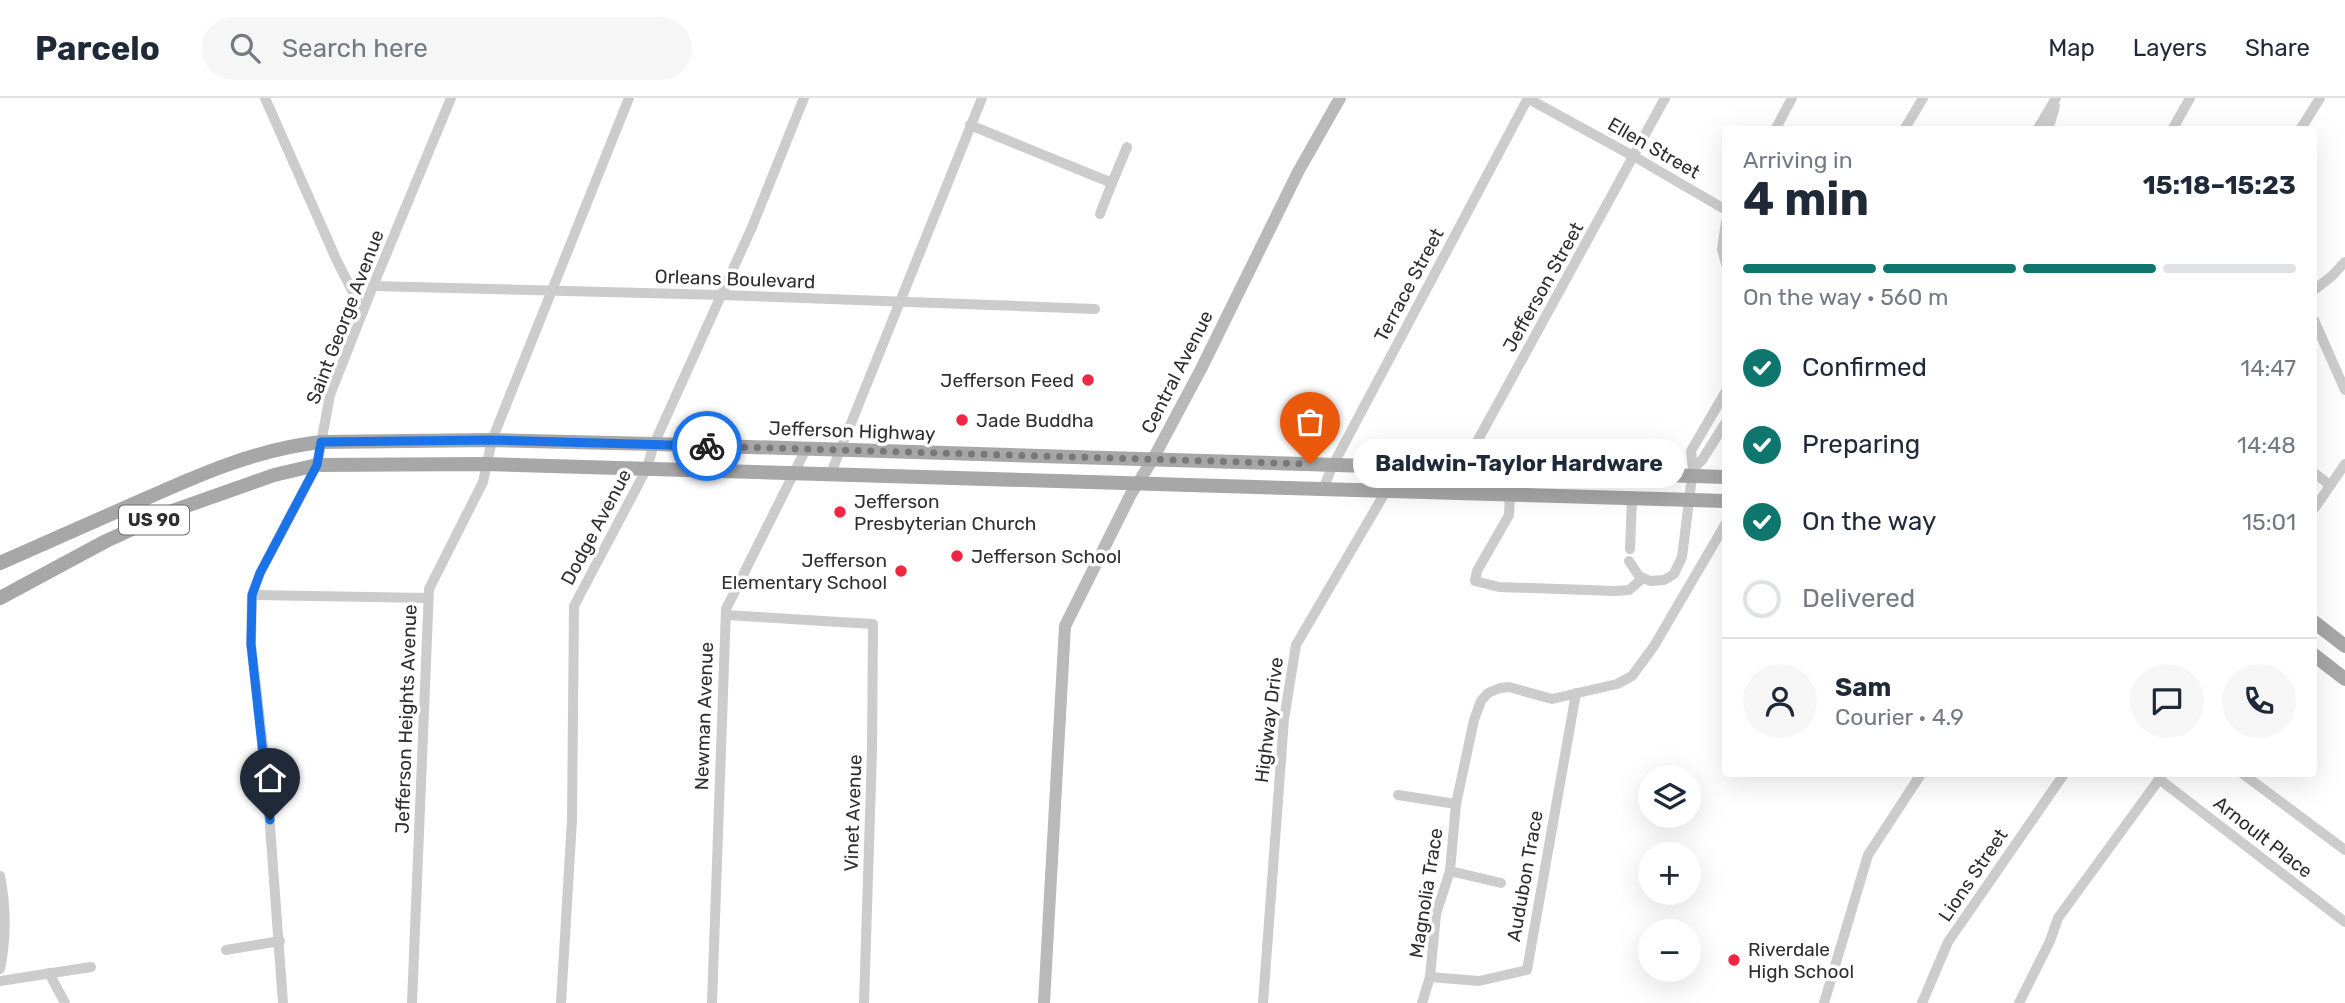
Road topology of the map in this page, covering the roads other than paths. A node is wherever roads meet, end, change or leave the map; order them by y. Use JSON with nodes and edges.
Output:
{"nodes":[{"id":1,"x":265,"y":98,"type":"edge"},
{"id":2,"x":451,"y":98,"type":"edge"},
{"id":3,"x":629,"y":98,"type":"edge"},
{"id":4,"x":804,"y":98,"type":"edge"},
{"id":5,"x":982,"y":98,"type":"edge"},
{"id":6,"x":1340,"y":98,"type":"edge"},
{"id":7,"x":1527,"y":98,"type":"edge"},
{"id":8,"x":1665,"y":98,"type":"edge"},
{"id":9,"x":1792,"y":98,"type":"edge"},
{"id":10,"x":1923,"y":98,"type":"edge"},
{"id":11,"x":2057,"y":98,"type":"edge"},
{"id":12,"x":2190,"y":98,"type":"edge"},
{"id":13,"x":2320,"y":98,"type":"edge"},
{"id":14,"x":970,"y":125,"type":"junction"},
{"id":15,"x":1777,"y":126,"type":"edge"},
{"id":16,"x":1906,"y":126,"type":"edge"},
{"id":17,"x":2040,"y":126,"type":"edge"},
{"id":18,"x":2049,"y":126,"type":"edge"},
{"id":19,"x":2174,"y":126,"type":"edge"},
{"id":20,"x":2302,"y":126,"type":"edge"},
{"id":21,"x":1127,"y":147,"type":"dead end"},
{"id":22,"x":1635,"y":157,"type":"junction"},
{"id":23,"x":1112,"y":183,"type":"junction"},
{"id":24,"x":1722,"y":208,"type":"edge"},
{"id":25,"x":1100,"y":214,"type":"dead end"},
{"id":26,"x":2345,"y":262,"type":"edge"},
{"id":27,"x":373,"y":286,"type":"junction"},
{"id":28,"x":2317,"y":288,"type":"edge"},
{"id":29,"x":551,"y":291,"type":"junction"},
{"id":30,"x":722,"y":295,"type":"junction"},
{"id":31,"x":899,"y":302,"type":"junction"},
{"id":32,"x":1095,"y":309,"type":"dead end"},
{"id":33,"x":363,"y":312,"type":"junction"},
{"id":34,"x":2317,"y":327,"type":"edge"},
{"id":35,"x":2345,"y":390,"type":"edge"},
{"id":36,"x":1722,"y":398,"type":"edge"},
{"id":37,"x":1722,"y":428,"type":"edge"},
{"id":38,"x":492,"y":440,"type":"junction"},
{"id":39,"x":321,"y":442,"type":"junction"},
{"id":40,"x":654,"y":444,"type":"junction"},
{"id":41,"x":806,"y":449,"type":"junction"},
{"id":42,"x":839,"y":451,"type":"junction"},
{"id":43,"x":1153,"y":459,"type":"junction"},
{"id":44,"x":486,"y":464,"type":"junction"},
{"id":45,"x":2345,"y":464,"type":"edge"},
{"id":46,"x":317,"y":465,"type":"junction"},
{"id":47,"x":1333,"y":465,"type":"junction"},
{"id":48,"x":1397,"y":467,"type":"junction"},
{"id":49,"x":647,"y":468,"type":"junction"},
{"id":50,"x":1462,"y":470,"type":"junction"},
{"id":51,"x":795,"y":471,"type":"junction"},
{"id":52,"x":1692,"y":472,"type":"junction"},
{"id":53,"x":831,"y":473,"type":"junction"},
{"id":54,"x":2317,"y":475,"type":"edge"},
{"id":55,"x":1722,"y":476,"type":"edge"},
{"id":56,"x":1138,"y":483,"type":"junction"},
{"id":57,"x":2330,"y":485,"type":"junction"},
{"id":58,"x":1323,"y":489,"type":"junction"},
{"id":59,"x":1385,"y":491,"type":"junction"},
{"id":60,"x":1449,"y":493,"type":"junction"},
{"id":61,"x":1510,"y":495,"type":"junction"},
{"id":62,"x":1632,"y":498,"type":"junction"},
{"id":63,"x":1688,"y":500,"type":"junction"},
{"id":64,"x":1722,"y":501,"type":"edge"},
{"id":65,"x":2317,"y":504,"type":"edge"},
{"id":66,"x":97,"y":520,"type":"junction"},
{"id":67,"x":1722,"y":530,"type":"edge"},
{"id":68,"x":106,"y":541,"type":"junction"},
{"id":69,"x":1630,"y":548,"type":"dead end"},
{"id":70,"x":1629,"y":561,"type":"dead end"},
{"id":71,"x":0,"y":563,"type":"edge"},
{"id":72,"x":1643,"y":578,"type":"junction"},
{"id":73,"x":252,"y":595,"type":"junction"},
{"id":74,"x":0,"y":598,"type":"edge"},
{"id":75,"x":428,"y":598,"type":"junction"},
{"id":76,"x":726,"y":615,"type":"junction"},
{"id":77,"x":2317,"y":624,"type":"edge"},
{"id":78,"x":2345,"y":646,"type":"edge"},
{"id":79,"x":2317,"y":657,"type":"edge"},
{"id":80,"x":2345,"y":679,"type":"edge"},
{"id":81,"x":1576,"y":693,"type":"junction"},
{"id":82,"x":1919,"y":777,"type":"edge"},
{"id":83,"x":2062,"y":777,"type":"edge"},
{"id":84,"x":2160,"y":777,"type":"edge"},
{"id":85,"x":2162,"y":777,"type":"edge"},
{"id":86,"x":2247,"y":777,"type":"edge"},
{"id":87,"x":1398,"y":795,"type":"dead end"},
{"id":88,"x":1456,"y":804,"type":"junction"},
{"id":89,"x":2345,"y":850,"type":"edge"},
{"id":90,"x":1450,"y":871,"type":"junction"},
{"id":91,"x":0,"y":876,"type":"edge"},
{"id":92,"x":1502,"y":883,"type":"dead end"},
{"id":93,"x":2345,"y":922,"type":"edge"},
{"id":94,"x":280,"y":941,"type":"junction"},
{"id":95,"x":226,"y":950,"type":"dead end"},
{"id":96,"x":91,"y":967,"type":"dead end"},
{"id":97,"x":0,"y":969,"type":"edge"},
{"id":98,"x":49,"y":973,"type":"junction"},
{"id":99,"x":1430,"y":977,"type":"junction"},
{"id":100,"x":0,"y":981,"type":"edge"},
{"id":101,"x":2021,"y":1002,"type":"edge"},
{"id":102,"x":65,"y":1003,"type":"edge"},
{"id":103,"x":283,"y":1003,"type":"edge"},
{"id":104,"x":412,"y":1003,"type":"edge"},
{"id":105,"x":561,"y":1003,"type":"edge"},
{"id":106,"x":712,"y":1003,"type":"edge"},
{"id":107,"x":864,"y":1003,"type":"edge"},
{"id":108,"x":1044,"y":1003,"type":"edge"},
{"id":109,"x":1263,"y":1003,"type":"edge"},
{"id":110,"x":1422,"y":1003,"type":"edge"},
{"id":111,"x":1824,"y":1003,"type":"edge"},
{"id":112,"x":1922,"y":1003,"type":"edge"}],
"edges":[{"from":1,"to":33,"type":"street"},
{"from":2,"to":27,"type":"street","name":"Saint George Avenue"},
{"from":3,"to":29,"type":"street","name":"Jefferson Heights Avenue"},
{"from":4,"to":30,"type":"street","name":"Dodge Avenue"},
{"from":5,"to":14,"type":"street"},
{"from":6,"to":43,"type":"main road","name":"Central Avenue"},
{"from":7,"to":22,"type":"street","name":"Ellen Street"},
{"from":7,"to":47,"type":"street","name":"Terrace Street"},
{"from":8,"to":22,"type":"street","name":"Jefferson Street"},
{"from":9,"to":15,"type":"street"},
{"from":10,"to":16,"type":"street"},
{"from":11,"to":17,"type":"street"},
{"from":11,"to":18,"type":"street"},
{"from":12,"to":19,"type":"street"},
{"from":13,"to":20,"type":"street"},
{"from":14,"to":23,"type":"street"},
{"from":14,"to":31,"type":"street"},
{"from":21,"to":23,"type":"street"},
{"from":22,"to":24,"type":"street","name":"Ellen Street"},
{"from":22,"to":50,"type":"street","name":"Jefferson Street"},
{"from":23,"to":25,"type":"street"},
{"from":26,"to":28,"type":"street"},
{"from":27,"to":29,"type":"street","name":"Orleans Boulevard"},
{"from":27,"to":33,"type":"street","name":"Saint George Avenue"},
{"from":29,"to":30,"type":"street","name":"Orleans Boulevard"},
{"from":29,"to":38,"type":"street","name":"Jefferson Heights Avenue"},
{"from":30,"to":31,"type":"street","name":"Orleans Boulevard"},
{"from":30,"to":40,"type":"street","name":"Dodge Avenue"},
{"from":31,"to":32,"type":"street","name":"Orleans Boulevard"},
{"from":31,"to":42,"type":"street"},
{"from":33,"to":39,"type":"street","name":"Saint George Avenue"},
{"from":34,"to":35,"type":"street"},
{"from":36,"to":52,"type":"street"},
{"from":37,"to":52,"type":"street"},
{"from":38,"to":39,"type":"main road","name":"Jefferson Highway","number":"US 90"},
{"from":38,"to":40,"type":"main road","name":"Jefferson Highway","number":"US 90"},
{"from":38,"to":44,"type":"street","name":"Jefferson Heights Avenue"},
{"from":39,"to":46,"type":"street","name":"Saint George Avenue"},
{"from":39,"to":66,"type":"main road","name":"Jefferson Highway","number":"US 90"},
{"from":40,"to":41,"type":"main road","name":"Jefferson Highway","number":"US 90"},
{"from":40,"to":49,"type":"street","name":"Dodge Avenue"},
{"from":41,"to":42,"type":"main road","name":"Jefferson Highway","number":"US 90"},
{"from":41,"to":51,"type":"street","name":"Newman Avenue"},
{"from":42,"to":43,"type":"main road","name":"Jefferson Highway","number":"US 90"},
{"from":42,"to":53,"type":"street"},
{"from":43,"to":47,"type":"main road","name":"Jefferson Highway","number":"US 90"},
{"from":43,"to":56,"type":"main road","name":"Central Avenue"},
{"from":44,"to":46,"type":"main road","number":"US 90"},
{"from":44,"to":49,"type":"main road","number":"US 90"},
{"from":44,"to":75,"type":"street","name":"Jefferson Heights Avenue"},
{"from":45,"to":57,"type":"street"},
{"from":46,"to":68,"type":"main road","number":"US 90"},
{"from":46,"to":73,"type":"street","name":"Saint George Avenue"},
{"from":47,"to":48,"type":"main road","name":"Jefferson Highway","number":"US 90"},
{"from":47,"to":58,"type":"street","name":"Terrace Street"},
{"from":48,"to":50,"type":"main road","name":"Jefferson Highway","number":"US 90"},
{"from":48,"to":59,"type":"street","name":"Highway Drive"},
{"from":49,"to":51,"type":"main road","number":"US 90"},
{"from":49,"to":105,"type":"street","name":"Dodge Avenue"},
{"from":50,"to":52,"type":"main road","name":"Jefferson Highway","number":"US 90"},
{"from":50,"to":60,"type":"street","name":"Jefferson Street"},
{"from":51,"to":53,"type":"main road","number":"US 90"},
{"from":51,"to":76,"type":"street","name":"Newman Avenue"},
{"from":52,"to":55,"type":"main road","name":"Jefferson Highway","number":"US 90"},
{"from":52,"to":63,"type":"street"},
{"from":53,"to":56,"type":"main road","number":"US 90"},
{"from":54,"to":57,"type":"street"},
{"from":56,"to":58,"type":"main road","number":"US 90"},
{"from":56,"to":108,"type":"main road","name":"Central Avenue"},
{"from":57,"to":65,"type":"street"},
{"from":58,"to":59,"type":"main road","number":"US 90"},
{"from":59,"to":60,"type":"main road","number":"US 90"},
{"from":59,"to":109,"type":"street","name":"Highway Drive"},
{"from":60,"to":61,"type":"main road","number":"US 90"},
{"from":61,"to":62,"type":"main road","number":"US 90"},
{"from":61,"to":72,"type":"street"},
{"from":62,"to":63,"type":"main road","number":"US 90"},
{"from":62,"to":69,"type":"street"},
{"from":63,"to":64,"type":"main road","number":"US 90"},
{"from":63,"to":72,"type":"street"},
{"from":66,"to":68,"type":"main road"},
{"from":66,"to":71,"type":"main road","name":"Jefferson Highway","number":"US 90"},
{"from":67,"to":81,"type":"street"},
{"from":68,"to":74,"type":"main road","number":"US 90"},
{"from":70,"to":72,"type":"street"},
{"from":73,"to":75,"type":"street"},
{"from":73,"to":94,"type":"street","name":"Saint George Avenue"},
{"from":75,"to":104,"type":"street","name":"Jefferson Heights Avenue"},
{"from":76,"to":106,"type":"street","name":"Newman Avenue"},
{"from":76,"to":107,"type":"street","name":"Vinet Avenue"},
{"from":77,"to":78,"type":"main road"},
{"from":79,"to":80,"type":"main road"},
{"from":81,"to":88,"type":"street"},
{"from":81,"to":99,"type":"street","name":"Audubon Trace"},
{"from":82,"to":111,"type":"street"},
{"from":83,"to":112,"type":"street","name":"Lions Street"},
{"from":84,"to":101,"type":"street"},
{"from":85,"to":93,"type":"street","name":"Arnoult Place"},
{"from":86,"to":89,"type":"street"},
{"from":87,"to":88,"type":"street","name":"Magnolia Trace"},
{"from":88,"to":90,"type":"street","name":"Magnolia Trace"},
{"from":90,"to":92,"type":"street"},
{"from":90,"to":99,"type":"street","name":"Magnolia Trace"},
{"from":91,"to":97,"type":"street"},
{"from":94,"to":95,"type":"street"},
{"from":94,"to":103,"type":"street","name":"Saint George Avenue"},
{"from":96,"to":98,"type":"street"},
{"from":98,"to":100,"type":"street"},
{"from":98,"to":102,"type":"street"},
{"from":99,"to":110,"type":"street","name":"Magnolia Trace"}]}
